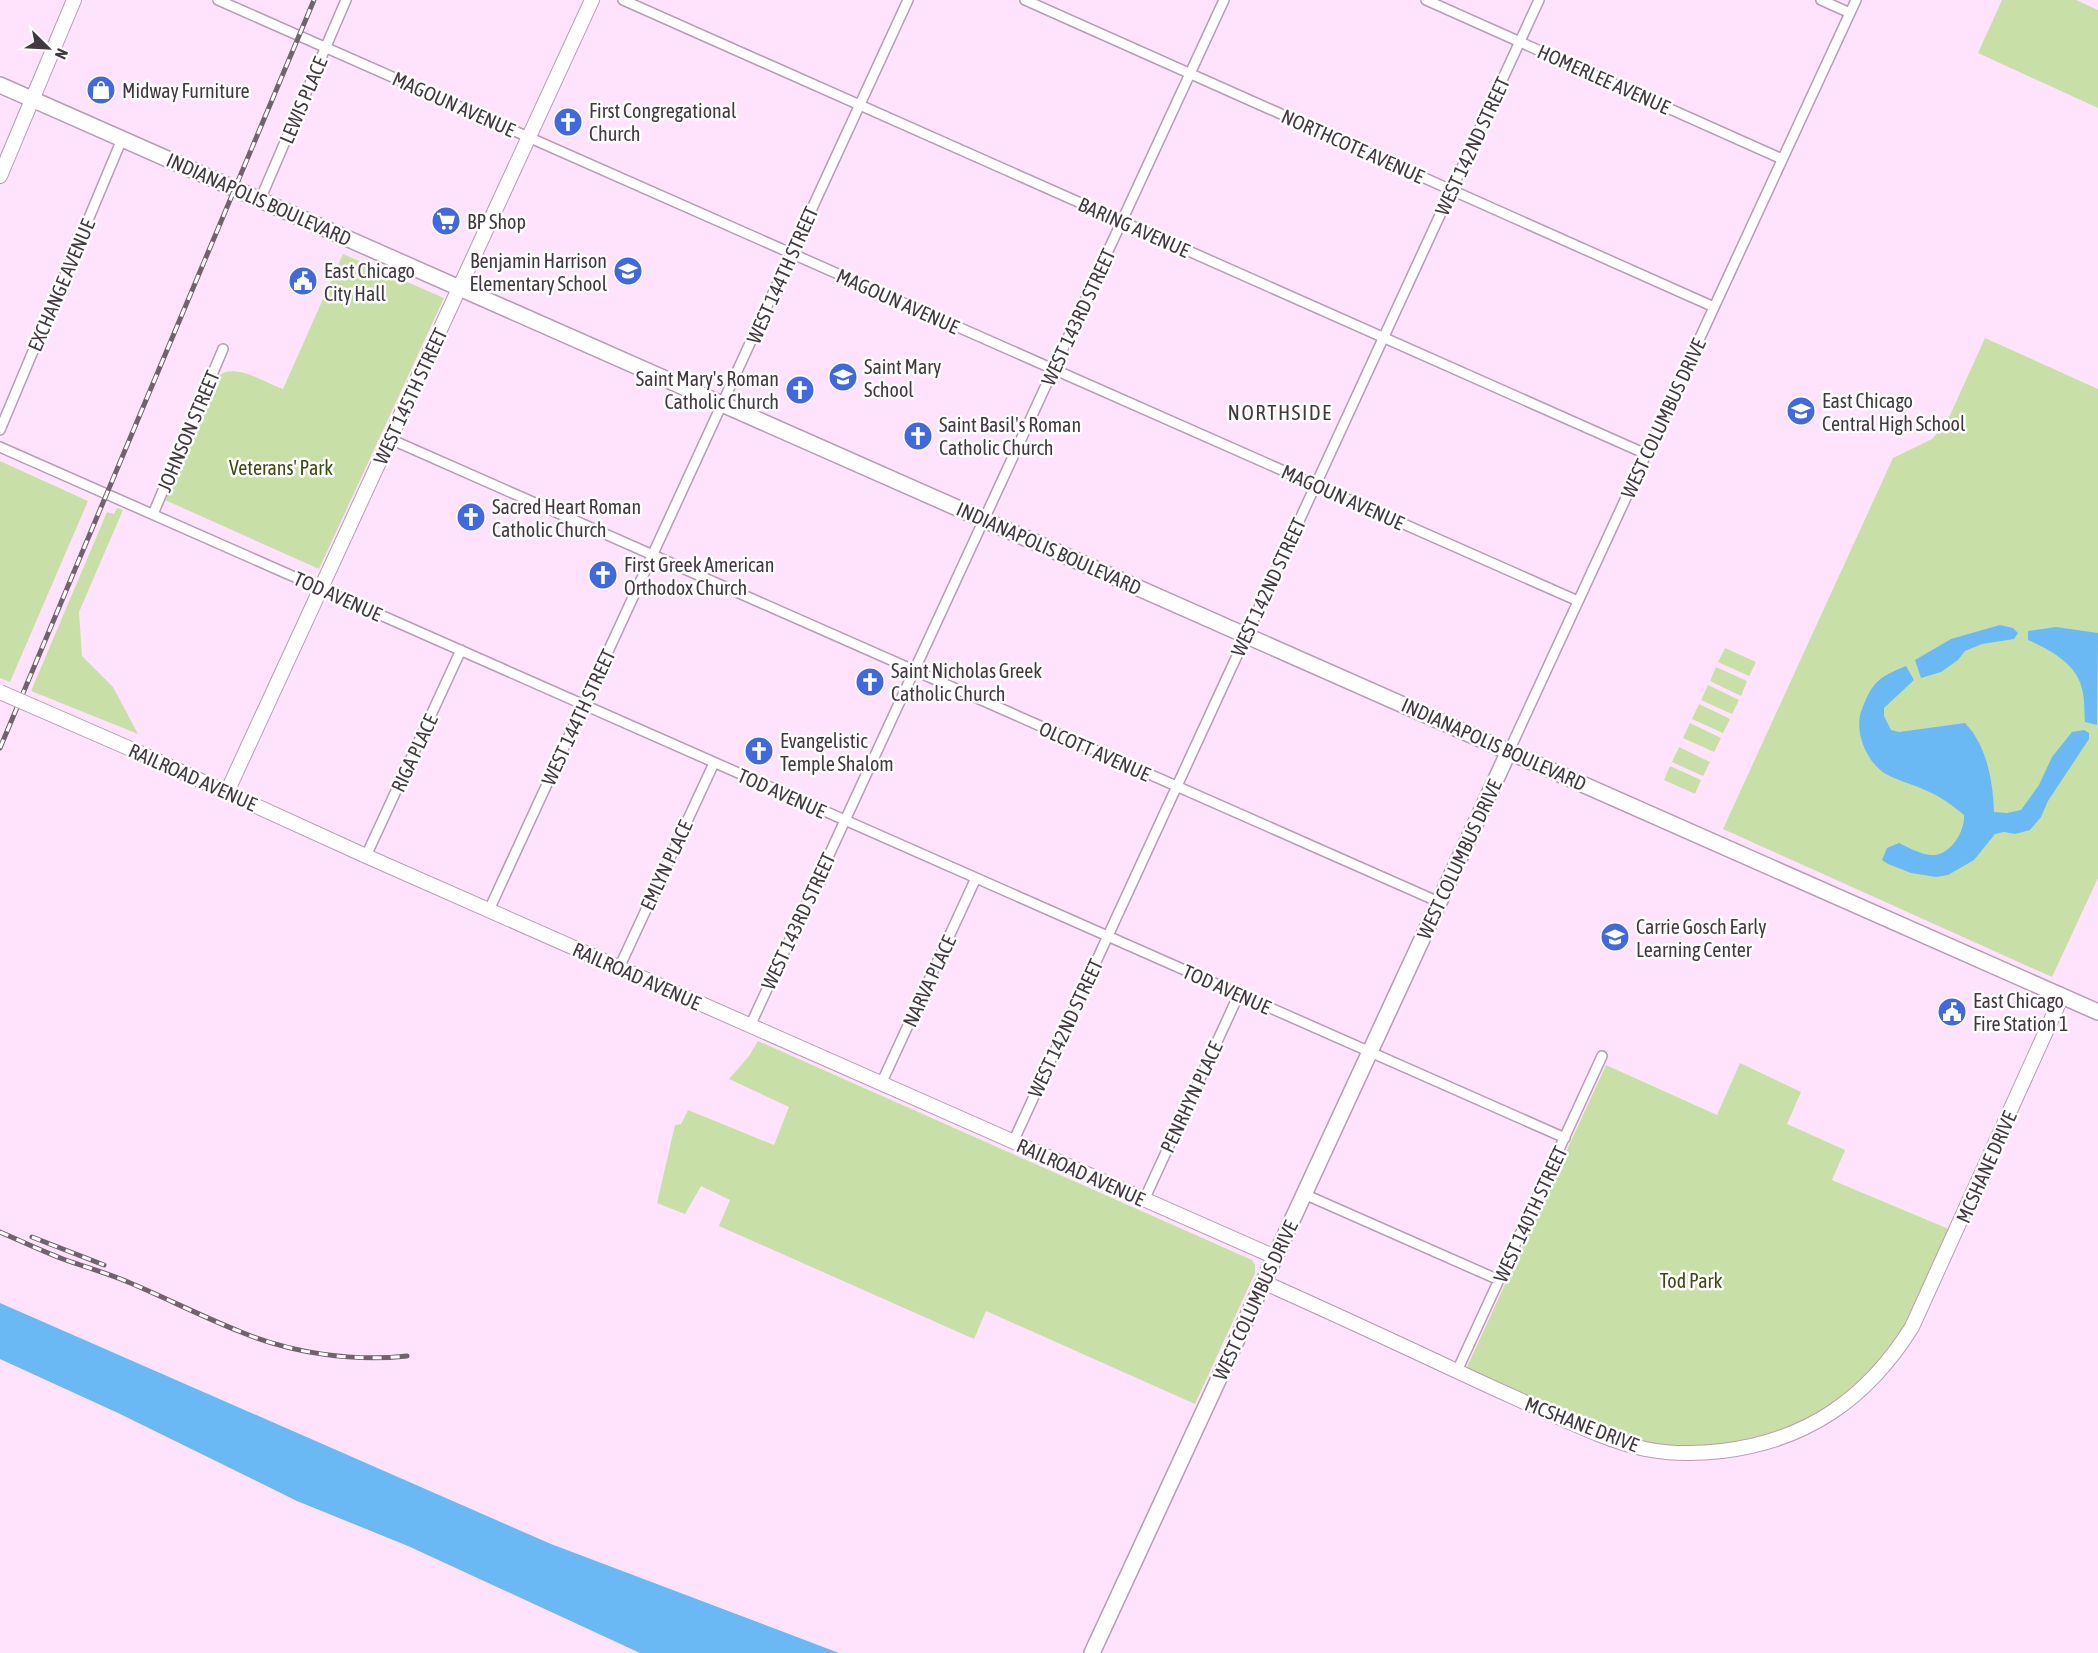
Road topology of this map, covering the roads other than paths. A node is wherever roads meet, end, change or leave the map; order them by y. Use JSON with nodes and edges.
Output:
{"nodes":[{"id":1,"x":74,"y":0,"type":"edge"},
{"id":2,"x":218,"y":0,"type":"edge"},
{"id":3,"x":346,"y":0,"type":"edge"},
{"id":4,"x":592,"y":0,"type":"edge"},
{"id":5,"x":623,"y":0,"type":"edge"},
{"id":6,"x":908,"y":0,"type":"edge"},
{"id":7,"x":1025,"y":0,"type":"edge"},
{"id":8,"x":1224,"y":0,"type":"edge"},
{"id":9,"x":1426,"y":0,"type":"edge"},
{"id":10,"x":1539,"y":0,"type":"edge"},
{"id":11,"x":1821,"y":0,"type":"edge"},
{"id":12,"x":1856,"y":0,"type":"edge"},
{"id":13,"x":1850,"y":13,"type":"junction"},
{"id":14,"x":1520,"y":42,"type":"junction"},
{"id":15,"x":326,"y":48,"type":"junction"},
{"id":16,"x":1190,"y":74,"type":"junction"},
{"id":17,"x":0,"y":85,"type":"edge"},
{"id":18,"x":32,"y":99,"type":"junction"},
{"id":19,"x":859,"y":105,"type":"junction"},
{"id":20,"x":529,"y":137,"type":"junction"},
{"id":21,"x":122,"y":139,"type":"junction"},
{"id":22,"x":1782,"y":159,"type":"junction"},
{"id":23,"x":0,"y":176,"type":"edge"},
{"id":24,"x":1452,"y":189,"type":"junction"},
{"id":25,"x":260,"y":200,"type":"junction"},
{"id":26,"x":1122,"y":221,"type":"junction"},
{"id":27,"x":792,"y":254,"type":"junction"},
{"id":28,"x":460,"y":288,"type":"junction"},
{"id":29,"x":1714,"y":307,"type":"junction"},
{"id":30,"x":1384,"y":337,"type":"junction"},
{"id":31,"x":223,"y":349,"type":"dead end"},
{"id":32,"x":1053,"y":369,"type":"junction"},
{"id":33,"x":723,"y":404,"type":"junction"},
{"id":34,"x":0,"y":430,"type":"edge"},
{"id":35,"x":390,"y":439,"type":"junction"},
{"id":36,"x":0,"y":447,"type":"edge"},
{"id":37,"x":1646,"y":454,"type":"junction"},
{"id":38,"x":1315,"y":485,"type":"junction"},
{"id":39,"x":153,"y":514,"type":"junction"},
{"id":40,"x":984,"y":519,"type":"junction"},
{"id":41,"x":652,"y":555,"type":"junction"},
{"id":42,"x":321,"y":589,"type":"junction"},
{"id":43,"x":1578,"y":601,"type":"junction"},
{"id":44,"x":1247,"y":635,"type":"junction"},
{"id":45,"x":461,"y":650,"type":"junction"},
{"id":46,"x":914,"y":671,"type":"junction"},
{"id":47,"x":0,"y":692,"type":"edge"},
{"id":48,"x":584,"y":704,"type":"junction"},
{"id":49,"x":1509,"y":750,"type":"junction"},
{"id":50,"x":714,"y":763,"type":"junction"},
{"id":51,"x":1176,"y":786,"type":"junction"},
{"id":52,"x":227,"y":792,"type":"junction"},
{"id":53,"x":845,"y":820,"type":"junction"},
{"id":54,"x":366,"y":856,"type":"junction"},
{"id":55,"x":976,"y":878,"type":"junction"},
{"id":56,"x":1439,"y":902,"type":"junction"},
{"id":57,"x":489,"y":910,"type":"junction"},
{"id":58,"x":1107,"y":936,"type":"junction"},
{"id":59,"x":619,"y":968,"type":"junction"},
{"id":60,"x":1239,"y":994,"type":"junction"},
{"id":61,"x":2062,"y":996,"type":"junction"},
{"id":62,"x":2098,"y":1012,"type":"edge"},
{"id":63,"x":750,"y":1026,"type":"junction"},
{"id":64,"x":1370,"y":1052,"type":"junction"},
{"id":65,"x":1602,"y":1056,"type":"dead end"},
{"id":66,"x":882,"y":1084,"type":"junction"},
{"id":67,"x":1565,"y":1138,"type":"junction"},
{"id":68,"x":1012,"y":1142,"type":"junction"},
{"id":69,"x":1304,"y":1194,"type":"junction"},
{"id":70,"x":1144,"y":1200,"type":"junction"},
{"id":71,"x":1275,"y":1257,"type":"junction"},
{"id":72,"x":1499,"y":1280,"type":"junction"},
{"id":73,"x":1263,"y":1282,"type":"junction"},
{"id":74,"x":1457,"y":1371,"type":"junction"},
{"id":75,"x":1092,"y":1653,"type":"edge"}],
"edges":[{"from":1,"to":18,"type":"street"},
{"from":2,"to":15,"type":"street","name":"MAGOUN AVENUE"},
{"from":3,"to":15,"type":"street","name":"LEWIS PLACE"},
{"from":4,"to":20,"type":"street","name":"WEST 145TH STREET"},
{"from":5,"to":19,"type":"street","name":"BARING AVENUE"},
{"from":6,"to":19,"type":"street","name":"WEST 144TH STREET"},
{"from":7,"to":16,"type":"street","name":"NORTHCOTE AVENUE"},
{"from":8,"to":16,"type":"street","name":"WEST 143RD STREET"},
{"from":9,"to":14,"type":"street","name":"HOMERLEE AVENUE"},
{"from":10,"to":14,"type":"street","name":"WEST 142ND STREET"},
{"from":11,"to":13,"type":"street"},
{"from":12,"to":13,"type":"street","name":"WEST COLUMBUS DRIVE"},
{"from":13,"to":22,"type":"street","name":"WEST COLUMBUS DRIVE"},
{"from":14,"to":22,"type":"street","name":"HOMERLEE AVENUE"},
{"from":14,"to":24,"type":"street","name":"WEST 142ND STREET"},
{"from":15,"to":20,"type":"street","name":"MAGOUN AVENUE"},
{"from":15,"to":25,"type":"street","name":"LEWIS PLACE"},
{"from":16,"to":24,"type":"street","name":"NORTHCOTE AVENUE"},
{"from":16,"to":26,"type":"street","name":"WEST 143RD STREET"},
{"from":17,"to":18,"type":"main road","name":"INDIANAPOLIS BOULEVARD"},
{"from":18,"to":21,"type":"main road","name":"INDIANAPOLIS BOULEVARD"},
{"from":18,"to":23,"type":"street"},
{"from":19,"to":26,"type":"street","name":"BARING AVENUE"},
{"from":19,"to":27,"type":"street","name":"WEST 144TH STREET"},
{"from":20,"to":27,"type":"street","name":"MAGOUN AVENUE"},
{"from":20,"to":28,"type":"street","name":"WEST 145TH STREET"},
{"from":21,"to":25,"type":"main road","name":"INDIANAPOLIS BOULEVARD"},
{"from":21,"to":34,"type":"street","name":"EXCHANGE AVENUE"},
{"from":22,"to":29,"type":"street","name":"WEST COLUMBUS DRIVE"},
{"from":24,"to":29,"type":"street","name":"NORTHCOTE AVENUE"},
{"from":24,"to":30,"type":"street","name":"WEST 142ND STREET"},
{"from":25,"to":28,"type":"main road","name":"INDIANAPOLIS BOULEVARD"},
{"from":26,"to":30,"type":"street","name":"BARING AVENUE"},
{"from":26,"to":32,"type":"street","name":"WEST 143RD STREET"},
{"from":27,"to":32,"type":"street","name":"MAGOUN AVENUE"},
{"from":27,"to":33,"type":"street","name":"WEST 144TH STREET"},
{"from":28,"to":33,"type":"main road","name":"INDIANAPOLIS BOULEVARD"},
{"from":28,"to":35,"type":"street","name":"WEST 145TH STREET"},
{"from":29,"to":37,"type":"street","name":"WEST COLUMBUS DRIVE"},
{"from":30,"to":37,"type":"street","name":"BARING AVENUE"},
{"from":30,"to":38,"type":"street","name":"WEST 142ND STREET"},
{"from":31,"to":39,"type":"street","name":"JOHNSON STREET"},
{"from":32,"to":38,"type":"street","name":"MAGOUN AVENUE"},
{"from":32,"to":40,"type":"street","name":"WEST 143RD STREET"},
{"from":33,"to":40,"type":"main road","name":"INDIANAPOLIS BOULEVARD"},
{"from":33,"to":41,"type":"street","name":"WEST 144TH STREET"},
{"from":35,"to":41,"type":"street","name":"OLCOTT AVENUE"},
{"from":35,"to":42,"type":"street","name":"WEST 145TH STREET"},
{"from":36,"to":39,"type":"street","name":"TOD AVENUE"},
{"from":37,"to":43,"type":"street","name":"WEST COLUMBUS DRIVE"},
{"from":38,"to":43,"type":"street","name":"MAGOUN AVENUE"},
{"from":38,"to":44,"type":"street","name":"WEST 142ND STREET"},
{"from":39,"to":42,"type":"street","name":"TOD AVENUE"},
{"from":40,"to":44,"type":"main road","name":"INDIANAPOLIS BOULEVARD"},
{"from":40,"to":46,"type":"street","name":"WEST 143RD STREET"},
{"from":41,"to":46,"type":"street","name":"OLCOTT AVENUE"},
{"from":41,"to":48,"type":"street","name":"WEST 144TH STREET"},
{"from":42,"to":45,"type":"street","name":"TOD AVENUE"},
{"from":42,"to":52,"type":"street","name":"WEST 145TH STREET"},
{"from":43,"to":49,"type":"street","name":"WEST COLUMBUS DRIVE"},
{"from":44,"to":49,"type":"main road","name":"INDIANAPOLIS BOULEVARD"},
{"from":44,"to":51,"type":"street","name":"WEST 142ND STREET"},
{"from":45,"to":48,"type":"street","name":"TOD AVENUE"},
{"from":45,"to":54,"type":"street","name":"RIGA PLACE"},
{"from":46,"to":51,"type":"street","name":"OLCOTT AVENUE"},
{"from":46,"to":53,"type":"street","name":"WEST 143RD STREET"},
{"from":47,"to":52,"type":"street","name":"RAILROAD AVENUE","bridge":true},
{"from":48,"to":50,"type":"street","name":"TOD AVENUE"},
{"from":48,"to":57,"type":"street","name":"WEST 144TH STREET"},
{"from":49,"to":56,"type":"main road","name":"WEST COLUMBUS DRIVE"},
{"from":49,"to":61,"type":"main road","name":"INDIANAPOLIS BOULEVARD"},
{"from":50,"to":53,"type":"street","name":"TOD AVENUE"},
{"from":50,"to":59,"type":"street","name":"EMLYN PLACE"},
{"from":51,"to":56,"type":"street","name":"OLCOTT AVENUE"},
{"from":51,"to":58,"type":"street","name":"WEST 142ND STREET"},
{"from":52,"to":54,"type":"street","name":"RAILROAD AVENUE"},
{"from":53,"to":55,"type":"street","name":"TOD AVENUE"},
{"from":53,"to":63,"type":"street","name":"WEST 143RD STREET"},
{"from":54,"to":57,"type":"street","name":"RAILROAD AVENUE"},
{"from":55,"to":58,"type":"street","name":"TOD AVENUE"},
{"from":55,"to":66,"type":"street","name":"NARVA PLACE"},
{"from":56,"to":64,"type":"main road","name":"WEST COLUMBUS DRIVE"},
{"from":57,"to":59,"type":"street","name":"RAILROAD AVENUE"},
{"from":58,"to":60,"type":"street","name":"TOD AVENUE"},
{"from":58,"to":68,"type":"street","name":"WEST 142ND STREET"},
{"from":59,"to":63,"type":"street","name":"RAILROAD AVENUE"},
{"from":60,"to":64,"type":"street","name":"TOD AVENUE"},
{"from":60,"to":70,"type":"street","name":"PENRHYN PLACE"},
{"from":61,"to":62,"type":"main road","name":"INDIANAPOLIS BOULEVARD"},
{"from":61,"to":74,"type":"street","name":"MCSHANE DRIVE"},
{"from":63,"to":66,"type":"street","name":"RAILROAD AVENUE"},
{"from":64,"to":67,"type":"street","name":"TOD AVENUE"},
{"from":64,"to":69,"type":"main road","name":"WEST COLUMBUS DRIVE"},
{"from":65,"to":67,"type":"street","name":"WEST 140TH STREET"},
{"from":66,"to":68,"type":"street","name":"RAILROAD AVENUE"},
{"from":67,"to":72,"type":"street","name":"WEST 140TH STREET"},
{"from":68,"to":70,"type":"street","name":"RAILROAD AVENUE"},
{"from":69,"to":71,"type":"main road","name":"WEST COLUMBUS DRIVE"},
{"from":69,"to":72,"type":"street"},
{"from":70,"to":71,"type":"street","name":"RAILROAD AVENUE"},
{"from":71,"to":73,"type":"main road","name":"WEST COLUMBUS DRIVE"},
{"from":72,"to":74,"type":"street","name":"WEST 140TH STREET"},
{"from":73,"to":74,"type":"street","name":"MCSHANE DRIVE"},
{"from":73,"to":75,"type":"main road","name":"WEST COLUMBUS DRIVE"}]}
